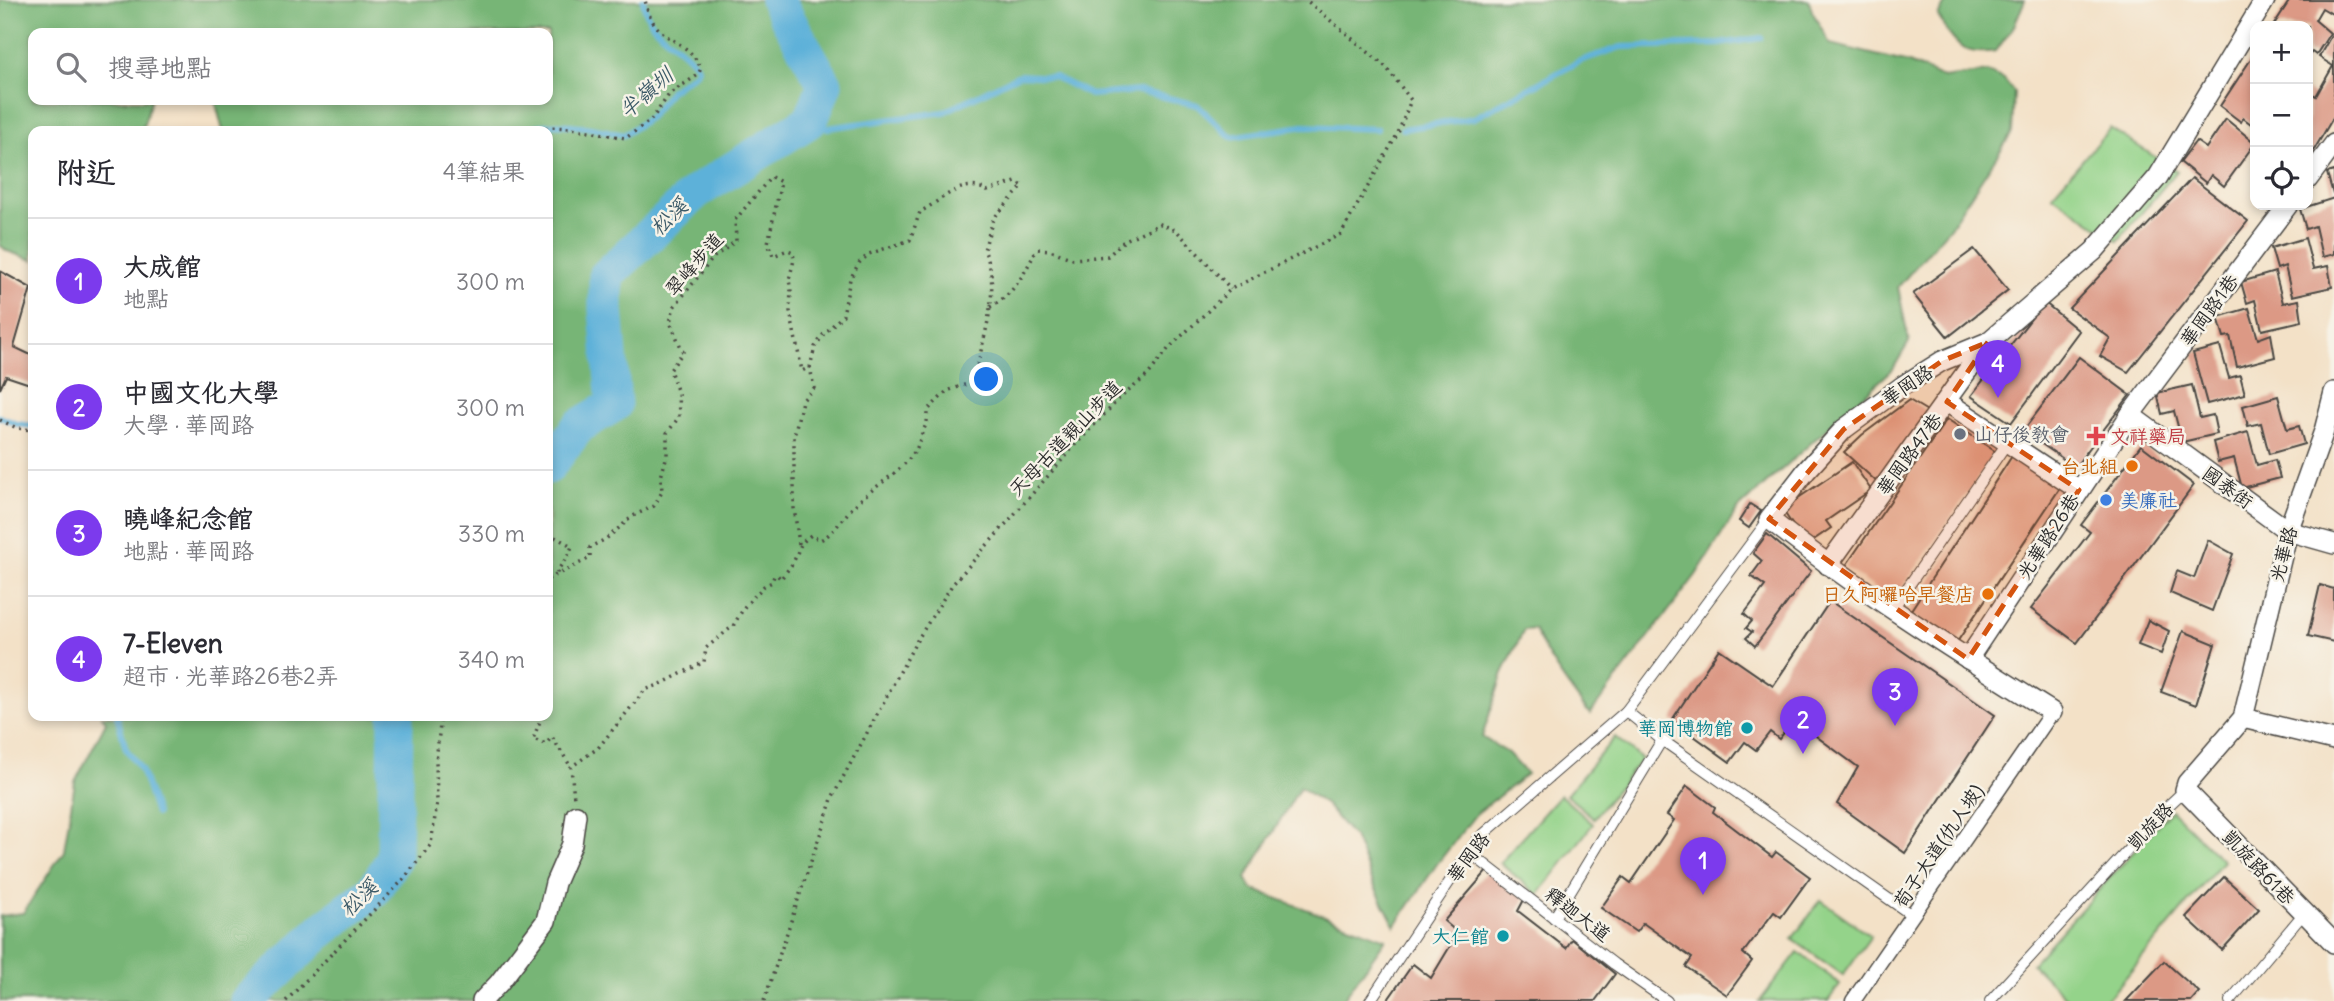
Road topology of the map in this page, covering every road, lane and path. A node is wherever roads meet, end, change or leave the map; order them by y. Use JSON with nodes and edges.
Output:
{"nodes":[{"id":1,"x":646,"y":0,"type":"edge"},
{"id":2,"x":1306,"y":0,"type":"edge"},
{"id":3,"x":2265,"y":0,"type":"edge"},
{"id":4,"x":553,"y":129,"type":"edge"},
{"id":5,"x":2334,"y":144,"type":"edge"},
{"id":6,"x":2313,"y":172,"type":"edge"},
{"id":7,"x":2284,"y":210,"type":"edge"},
{"id":8,"x":1231,"y":289,"type":"junction"},
{"id":9,"x":989,"y":308,"type":"junction"},
{"id":10,"x":1988,"y":342,"type":"junction"},
{"id":11,"x":810,"y":367,"type":"junction"},
{"id":12,"x":2334,"y":393,"type":"edge"},
{"id":13,"x":1947,"y":402,"type":"junction"},
{"id":14,"x":2130,"y":415,"type":"junction"},
{"id":15,"x":0,"y":420,"type":"edge"},
{"id":16,"x":28,"y":429,"type":"edge"},
{"id":17,"x":2007,"y":443,"type":"junction"},
{"id":18,"x":2078,"y":490,"type":"junction"},
{"id":19,"x":1769,"y":519,"type":"junction"},
{"id":20,"x":2288,"y":531,"type":"junction"},
{"id":21,"x":553,"y":536,"type":"edge"},
{"id":22,"x":2334,"y":544,"type":"edge"},
{"id":23,"x":799,"y":545,"type":"junction"},
{"id":24,"x":1828,"y":565,"type":"junction"},
{"id":25,"x":556,"y":575,"type":"junction"},
{"id":26,"x":553,"y":576,"type":"edge"},
{"id":27,"x":1892,"y":610,"type":"junction"},
{"id":28,"x":1968,"y":659,"type":"junction"},
{"id":29,"x":1626,"y":711,"type":"junction"},
{"id":30,"x":2052,"y":712,"type":"joint"},
{"id":31,"x":2243,"y":718,"type":"junction"},
{"id":32,"x":440,"y":721,"type":"edge"},
{"id":33,"x":540,"y":721,"type":"edge"},
{"id":34,"x":1662,"y":740,"type":"junction"},
{"id":35,"x":2334,"y":740,"type":"edge"},
{"id":36,"x":571,"y":767,"type":"junction"},
{"id":37,"x":2185,"y":790,"type":"junction"},
{"id":38,"x":576,"y":815,"type":"joint"},
{"id":39,"x":1469,"y":852,"type":"junction"},
{"id":40,"x":2304,"y":913,"type":"junction"},
{"id":41,"x":1913,"y":916,"type":"junction"},
{"id":42,"x":1553,"y":918,"type":"junction"},
{"id":43,"x":2334,"y":943,"type":"edge"},
{"id":44,"x":286,"y":1001,"type":"edge"},
{"id":45,"x":482,"y":1001,"type":"edge"},
{"id":46,"x":764,"y":1001,"type":"edge"},
{"id":47,"x":1370,"y":1001,"type":"edge"},
{"id":48,"x":1667,"y":1001,"type":"edge"},
{"id":49,"x":1853,"y":1001,"type":"edge"},
{"id":50,"x":1990,"y":1001,"type":"edge"},
{"id":51,"x":2230,"y":1001,"type":"edge"}],
"edges":[{"from":1,"to":4,"type":"path"},
{"from":2,"to":8,"type":"path","name":"天母古道親山步道"},
{"from":3,"to":10,"type":"street","name":"華岡路"},
{"from":5,"to":6,"type":"street"},
{"from":7,"to":14,"type":"street","name":"華岡路1巷"},
{"from":8,"to":9,"type":"path"},
{"from":8,"to":46,"type":"path","name":"天母古道親山步道"},
{"from":9,"to":11,"type":"path"},
{"from":9,"to":23,"type":"path"},
{"from":10,"to":13,"type":"street","name":"華岡路47巷"},
{"from":10,"to":19,"type":"street","name":"華岡路"},
{"from":11,"to":23,"type":"path"},
{"from":11,"to":25,"type":"path","name":"翠峰步道"},
{"from":12,"to":20,"type":"street","name":"光華路"},
{"from":13,"to":17,"type":"street"},
{"from":13,"to":24,"type":"street","name":"華岡路47巷"},
{"from":14,"to":18,"type":"street","name":"光華路26巷"},
{"from":14,"to":20,"type":"street","name":"國泰街"},
{"from":15,"to":16,"type":"path"},
{"from":17,"to":18,"type":"street"},
{"from":17,"to":27,"type":"lane"},
{"from":18,"to":28,"type":"street","name":"光華路26巷"},
{"from":19,"to":24,"type":"street"},
{"from":19,"to":29,"type":"lane","name":"華岡路"},
{"from":20,"to":22,"type":"street","name":"國泰街"},
{"from":20,"to":31,"type":"street","name":"光華路"},
{"from":21,"to":25,"type":"path"},
{"from":23,"to":36,"type":"path"},
{"from":24,"to":27,"type":"street"},
{"from":25,"to":26,"type":"path","name":"翠峰步道"},
{"from":27,"to":28,"type":"street"},
{"from":28,"to":30,"type":"street"},
{"from":29,"to":34,"type":"lane"},
{"from":29,"to":39,"type":"lane","name":"華岡路"},
{"from":30,"to":41,"type":"street","name":"荀子大道(仇人坡)"},
{"from":31,"to":35,"type":"street"},
{"from":31,"to":37,"type":"street","name":"凱旋路"},
{"from":32,"to":44,"type":"path"},
{"from":33,"to":36,"type":"path"},
{"from":34,"to":41,"type":"lane"},
{"from":34,"to":42,"type":"lane"},
{"from":36,"to":38,"type":"path"},
{"from":37,"to":40,"type":"street","name":"凱旋路61巷"},
{"from":37,"to":50,"type":"lane","name":"凱旋路"},
{"from":38,"to":45,"type":"street"},
{"from":39,"to":42,"type":"lane","name":"釋迦大道"},
{"from":39,"to":47,"type":"lane","name":"華岡路"},
{"from":40,"to":43,"type":"street","name":"凱旋路61巷"},
{"from":40,"to":51,"type":"lane"},
{"from":41,"to":49,"type":"street","name":"荀子大道(仇人坡)"},
{"from":42,"to":48,"type":"lane","name":"釋迦大道"}]}
